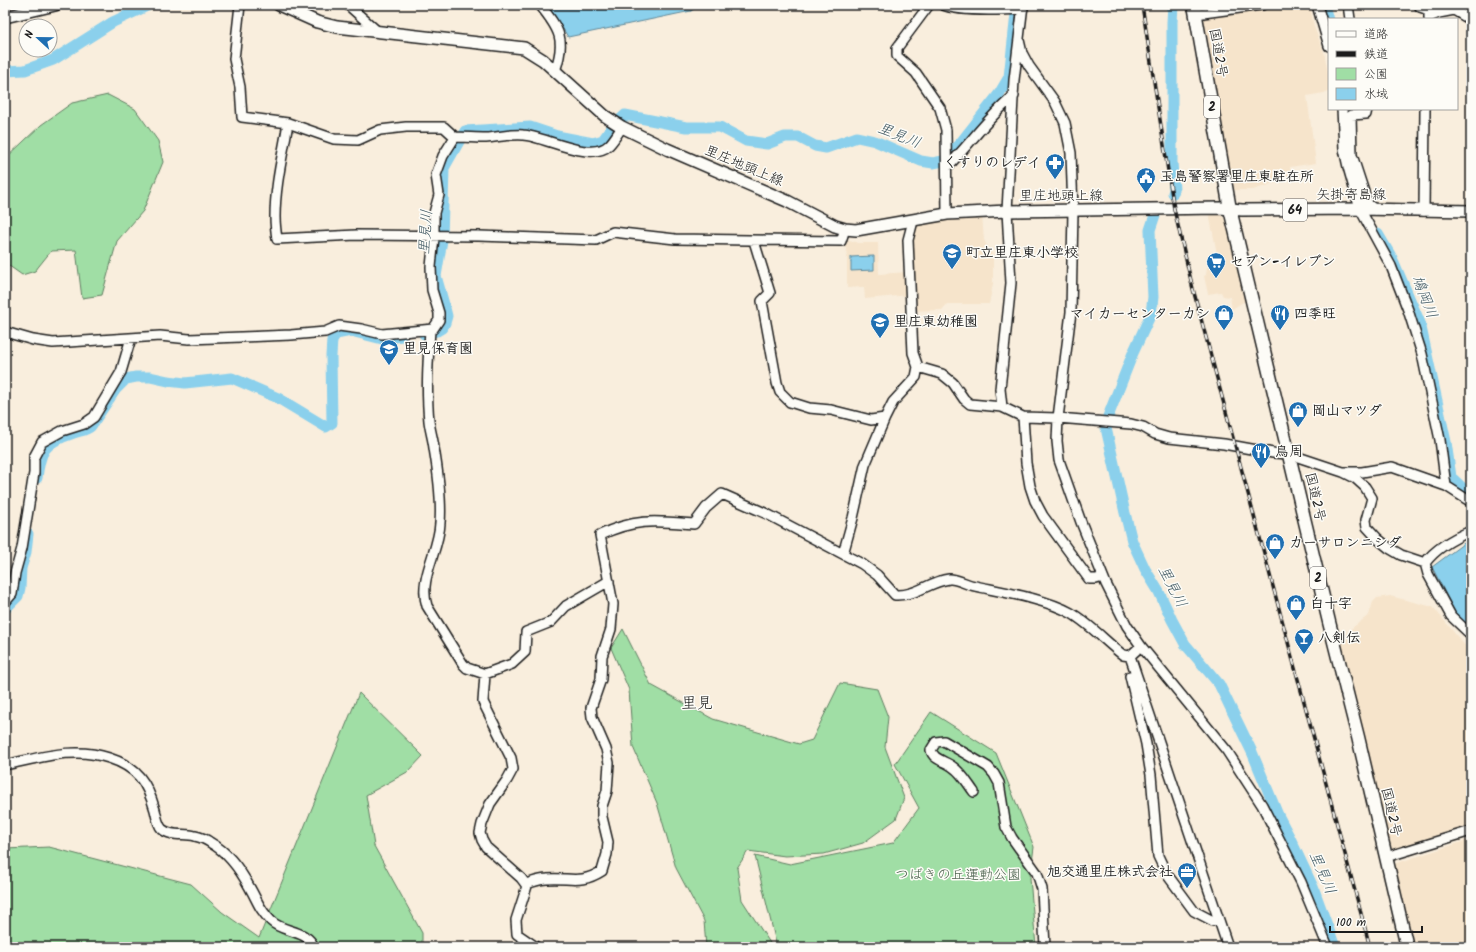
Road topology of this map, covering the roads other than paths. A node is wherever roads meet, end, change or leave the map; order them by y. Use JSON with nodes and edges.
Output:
{"nodes":[{"id":1,"x":55,"y":5,"type":"edge"},
{"id":2,"x":240,"y":5,"type":"edge"},
{"id":3,"x":279,"y":5,"type":"edge"},
{"id":4,"x":348,"y":5,"type":"edge"},
{"id":5,"x":540,"y":5,"type":"edge"},
{"id":6,"x":929,"y":5,"type":"edge"},
{"id":7,"x":943,"y":5,"type":"edge"},
{"id":8,"x":1262,"y":5,"type":"edge"},
{"id":9,"x":1317,"y":5,"type":"edge"},
{"id":10,"x":1348,"y":5,"type":"edge"},
{"id":11,"x":1419,"y":5,"type":"edge"},
{"id":12,"x":44,"y":6,"type":"edge"},
{"id":13,"x":1023,"y":7,"type":"edge"},
{"id":14,"x":28,"y":8,"type":"edge"},
{"id":15,"x":1195,"y":9,"type":"edge"},
{"id":16,"x":1429,"y":13,"type":"edge"},
{"id":17,"x":5,"y":17,"type":"edge"},
{"id":18,"x":1350,"y":18,"type":"edge"},
{"id":19,"x":1471,"y":20,"type":"edge"},
{"id":20,"x":377,"y":31,"type":"junction"},
{"id":21,"x":1019,"y":40,"type":"junction"},
{"id":22,"x":1328,"y":43,"type":"edge"},
{"id":23,"x":555,"y":71,"type":"junction"},
{"id":24,"x":1014,"y":96,"type":"junction"},
{"id":25,"x":1342,"y":110,"type":"edge"},
{"id":26,"x":1367,"y":110,"type":"edge"},
{"id":27,"x":1425,"y":110,"type":"edge"},
{"id":28,"x":288,"y":123,"type":"junction"},
{"id":29,"x":618,"y":125,"type":"junction"},
{"id":30,"x":455,"y":137,"type":"junction"},
{"id":31,"x":947,"y":163,"type":"junction"},
{"id":32,"x":1230,"y":209,"type":"junction"},
{"id":33,"x":1369,"y":210,"type":"junction"},
{"id":34,"x":1424,"y":210,"type":"junction"},
{"id":35,"x":1007,"y":211,"type":"junction"},
{"id":36,"x":1073,"y":211,"type":"junction"},
{"id":37,"x":1471,"y":211,"type":"edge"},
{"id":38,"x":947,"y":214,"type":"junction"},
{"id":39,"x":913,"y":221,"type":"junction"},
{"id":40,"x":845,"y":229,"type":"junction"},
{"id":41,"x":434,"y":237,"type":"junction"},
{"id":42,"x":754,"y":241,"type":"junction"},
{"id":43,"x":430,"y":330,"type":"junction"},
{"id":44,"x":5,"y":332,"type":"edge"},
{"id":45,"x":131,"y":338,"type":"junction"},
{"id":46,"x":918,"y":367,"type":"junction"},
{"id":47,"x":1002,"y":407,"type":"junction"},
{"id":48,"x":1023,"y":416,"type":"junction"},
{"id":49,"x":885,"y":418,"type":"junction"},
{"id":50,"x":1058,"y":418,"type":"junction"},
{"id":51,"x":1289,"y":454,"type":"junction"},
{"id":52,"x":1343,"y":472,"type":"junction"},
{"id":53,"x":1446,"y":486,"type":"junction"},
{"id":54,"x":1471,"y":502,"type":"edge"},
{"id":55,"x":1471,"y":530,"type":"edge"},
{"id":56,"x":843,"y":554,"type":"junction"},
{"id":57,"x":1425,"y":562,"type":"junction"},
{"id":58,"x":1103,"y":576,"type":"junction"},
{"id":59,"x":609,"y":581,"type":"junction"},
{"id":60,"x":5,"y":602,"type":"edge"},
{"id":61,"x":1471,"y":635,"type":"edge"},
{"id":62,"x":1141,"y":646,"type":"junction"},
{"id":63,"x":1126,"y":656,"type":"junction"},
{"id":64,"x":485,"y":674,"type":"junction"},
{"id":65,"x":5,"y":764,"type":"edge"},
{"id":66,"x":974,"y":792,"type":"dead end"},
{"id":67,"x":1471,"y":831,"type":"edge"},
{"id":68,"x":1386,"y":857,"type":"junction"},
{"id":69,"x":526,"y":884,"type":"junction"},
{"id":70,"x":1219,"y":921,"type":"junction"},
{"id":71,"x":314,"y":947,"type":"edge"},
{"id":72,"x":536,"y":947,"type":"edge"},
{"id":73,"x":1045,"y":947,"type":"edge"},
{"id":74,"x":1228,"y":947,"type":"edge"},
{"id":75,"x":1328,"y":947,"type":"edge"},
{"id":76,"x":1407,"y":947,"type":"edge"}],
"edges":[{"from":1,"to":12,"type":"main road"},
{"from":2,"to":28,"type":"street"},
{"from":3,"to":20,"type":"main road","name":"里庄地頭上線"},
{"from":4,"to":20,"type":"street"},
{"from":5,"to":23,"type":"street"},
{"from":6,"to":31,"type":"street"},
{"from":7,"to":13,"type":"street"},
{"from":8,"to":15,"type":"street"},
{"from":9,"to":22,"type":"street"},
{"from":10,"to":18,"type":"street"},
{"from":11,"to":16,"type":"street"},
{"from":12,"to":14,"type":"main road"},
{"from":13,"to":21,"type":"street"},
{"from":14,"to":17,"type":"main road"},
{"from":15,"to":32,"type":"highway","name":"国道2号","number":"2"},
{"from":16,"to":19,"type":"street"},
{"from":20,"to":23,"type":"main road","name":"里庄地頭上線"},
{"from":21,"to":24,"type":"street"},
{"from":21,"to":36,"type":"street"},
{"from":23,"to":29,"type":"main road","name":"里庄地頭上線"},
{"from":24,"to":31,"type":"street"},
{"from":24,"to":35,"type":"street"},
{"from":25,"to":33,"type":"street"},
{"from":26,"to":33,"type":"street"},
{"from":27,"to":34,"type":"street"},
{"from":28,"to":30,"type":"street"},
{"from":28,"to":41,"type":"street"},
{"from":29,"to":30,"type":"street"},
{"from":29,"to":40,"type":"main road","name":"里庄地頭上線"},
{"from":30,"to":41,"type":"street"},
{"from":31,"to":38,"type":"street"},
{"from":32,"to":33,"type":"main road","name":"矢掛寄島線","number":"64"},
{"from":32,"to":36,"type":"main road","name":"里庄地頭上線"},
{"from":32,"to":51,"type":"highway","name":"国道2号","number":"2"},
{"from":33,"to":34,"type":"main road","name":"矢掛寄島線","number":"64"},
{"from":33,"to":53,"type":"street"},
{"from":34,"to":37,"type":"main road","name":"矢掛寄島線","number":"64"},
{"from":35,"to":36,"type":"main road","name":"里庄地頭上線"},
{"from":35,"to":38,"type":"main road","name":"里庄地頭上線"},
{"from":35,"to":47,"type":"street"},
{"from":36,"to":50,"type":"street"},
{"from":38,"to":39,"type":"main road","name":"里庄地頭上線"},
{"from":39,"to":40,"type":"main road","name":"里庄地頭上線"},
{"from":39,"to":46,"type":"street"},
{"from":40,"to":42,"type":"street"},
{"from":41,"to":42,"type":"street"},
{"from":41,"to":43,"type":"street"},
{"from":42,"to":49,"type":"street"},
{"from":43,"to":45,"type":"street"},
{"from":43,"to":64,"type":"street"},
{"from":44,"to":45,"type":"street"},
{"from":45,"to":60,"type":"street"},
{"from":46,"to":47,"type":"street"},
{"from":46,"to":49,"type":"street"},
{"from":47,"to":48,"type":"street"},
{"from":48,"to":50,"type":"street"},
{"from":48,"to":58,"type":"street"},
{"from":49,"to":56,"type":"street"},
{"from":50,"to":51,"type":"street"},
{"from":50,"to":58,"type":"street"},
{"from":51,"to":52,"type":"street"},
{"from":51,"to":68,"type":"highway","name":"国道2号","number":"2"},
{"from":52,"to":53,"type":"street"},
{"from":52,"to":57,"type":"street"},
{"from":53,"to":54,"type":"street"},
{"from":55,"to":57,"type":"street"},
{"from":56,"to":59,"type":"street"},
{"from":56,"to":63,"type":"street"},
{"from":57,"to":61,"type":"street"},
{"from":58,"to":62,"type":"street"},
{"from":59,"to":64,"type":"street"},
{"from":59,"to":69,"type":"street"},
{"from":62,"to":63,"type":"street"},
{"from":62,"to":75,"type":"street"},
{"from":63,"to":70,"type":"street"},
{"from":63,"to":70,"type":"street"},
{"from":64,"to":69,"type":"street"},
{"from":65,"to":71,"type":"street"},
{"from":66,"to":73,"type":"street"},
{"from":67,"to":68,"type":"street"},
{"from":68,"to":76,"type":"highway","name":"国道2号","number":"2"},
{"from":69,"to":72,"type":"street"},
{"from":70,"to":74,"type":"street"}]}
